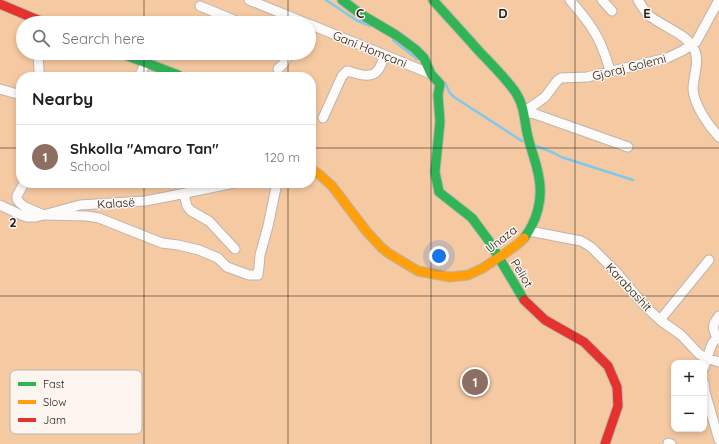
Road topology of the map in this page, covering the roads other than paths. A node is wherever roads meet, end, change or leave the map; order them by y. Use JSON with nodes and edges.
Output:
{"nodes":[{"id":1,"x":249,"y":0,"type":"edge"},
{"id":2,"x":342,"y":0,"type":"edge"},
{"id":3,"x":433,"y":0,"type":"edge"},
{"id":4,"x":570,"y":0,"type":"edge"},
{"id":5,"x":602,"y":0,"type":"edge"},
{"id":6,"x":638,"y":0,"type":"edge"},
{"id":7,"x":719,"y":0,"type":"edge"},
{"id":8,"x":0,"y":4,"type":"edge"},
{"id":9,"x":200,"y":6,"type":"dead end"},
{"id":10,"x":612,"y":11,"type":"dead end"},
{"id":11,"x":27,"y":16,"type":"edge"},
{"id":12,"x":224,"y":16,"type":"edge"},
{"id":13,"x":288,"y":16,"type":"edge"},
{"id":14,"x":316,"y":27,"type":"edge"},
{"id":15,"x":692,"y":45,"type":"junction"},
{"id":16,"x":385,"y":55,"type":"junction"},
{"id":17,"x":38,"y":60,"type":"edge"},
{"id":18,"x":140,"y":60,"type":"edge"},
{"id":19,"x":286,"y":60,"type":"edge"},
{"id":20,"x":146,"y":62,"type":"junction"},
{"id":21,"x":278,"y":69,"type":"dead end"},
{"id":22,"x":610,"y":71,"type":"junction"},
{"id":23,"x":39,"y":72,"type":"edge"},
{"id":24,"x":141,"y":72,"type":"edge"},
{"id":25,"x":171,"y":72,"type":"edge"},
{"id":26,"x":431,"y":74,"type":"junction"},
{"id":27,"x":0,"y":89,"type":"edge"},
{"id":28,"x":16,"y":94,"type":"edge"},
{"id":29,"x":524,"y":112,"type":"junction"},
{"id":30,"x":323,"y":118,"type":"dead end"},
{"id":31,"x":719,"y":137,"type":"edge"},
{"id":32,"x":628,"y":147,"type":"dead end"},
{"id":33,"x":316,"y":172,"type":"edge"},
{"id":34,"x":21,"y":188,"type":"edge"},
{"id":35,"x":204,"y":188,"type":"edge"},
{"id":36,"x":276,"y":188,"type":"edge"},
{"id":37,"x":184,"y":194,"type":"junction"},
{"id":38,"x":0,"y":205,"type":"edge"},
{"id":39,"x":44,"y":215,"type":"junction"},
{"id":40,"x":529,"y":231,"type":"junction"},
{"id":41,"x":236,"y":249,"type":"dead end"},
{"id":42,"x":498,"y":258,"type":"junction"},
{"id":43,"x":709,"y":260,"type":"dead end"},
{"id":44,"x":719,"y":316,"type":"edge"},
{"id":45,"x":660,"y":320,"type":"junction"},
{"id":46,"x":706,"y":358,"type":"junction"},
{"id":47,"x":719,"y":362,"type":"edge"},
{"id":48,"x":706,"y":396,"type":"edge"},
{"id":49,"x":719,"y":440,"type":"edge"},
{"id":50,"x":606,"y":444,"type":"edge"}],
"edges":[{"from":1,"to":13,"type":"street","name":"Gani Homçani"},
{"from":2,"to":26,"type":"main road","name":"Peliot"},
{"from":3,"to":29,"type":"main road","name":"Unaza"},
{"from":4,"to":22,"type":"street"},
{"from":5,"to":10,"type":"street"},
{"from":6,"to":15,"type":"street"},
{"from":7,"to":15,"type":"street","name":"Gjoraj Golemi"},
{"from":8,"to":11,"type":"main road"},
{"from":9,"to":12,"type":"street"},
{"from":14,"to":16,"type":"street","name":"Gani Homçani"},
{"from":15,"to":22,"type":"street","name":"Gjoraj Golemi"},
{"from":15,"to":31,"type":"street"},
{"from":16,"to":26,"type":"street","name":"Gani Homçani"},
{"from":16,"to":30,"type":"street"},
{"from":17,"to":23,"type":"street"},
{"from":18,"to":20,"type":"main road"},
{"from":19,"to":21,"type":"street"},
{"from":20,"to":24,"type":"street"},
{"from":20,"to":25,"type":"main road"},
{"from":22,"to":29,"type":"street","name":"Gjoraj Golemi"},
{"from":26,"to":42,"type":"main road","name":"Peliot"},
{"from":27,"to":28,"type":"street"},
{"from":29,"to":32,"type":"street"},
{"from":29,"to":40,"type":"main road","name":"Unaza"},
{"from":33,"to":42,"type":"main road","name":"Unaza"},
{"from":34,"to":39,"type":"street"},
{"from":35,"to":37,"type":"street","name":"Kalasë"},
{"from":36,"to":39,"type":"street"},
{"from":37,"to":39,"type":"street","name":"Kalasë"},
{"from":37,"to":41,"type":"street"},
{"from":38,"to":39,"type":"street","name":"Kalasë"},
{"from":40,"to":42,"type":"main road","name":"Unaza"},
{"from":40,"to":45,"type":"street","name":"Karabashit"},
{"from":42,"to":50,"type":"main road","name":"Peliot"},
{"from":43,"to":45,"type":"street"},
{"from":44,"to":46,"type":"street"},
{"from":45,"to":46,"type":"street","name":"Karabashit"},
{"from":46,"to":47,"type":"street","name":"Karabashit"},
{"from":48,"to":49,"type":"street"}]}
